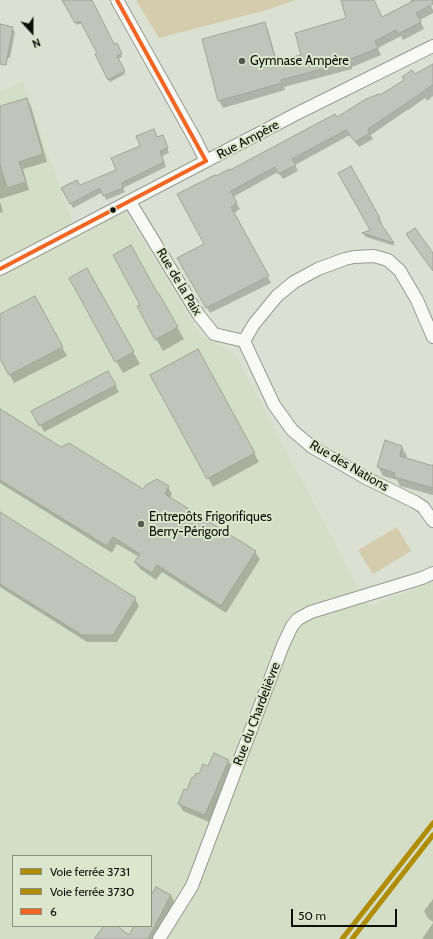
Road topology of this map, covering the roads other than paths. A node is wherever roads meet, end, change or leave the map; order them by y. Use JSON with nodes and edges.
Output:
{"nodes":[{"id":1,"x":117,"y":0,"type":"edge"},
{"id":2,"x":433,"y":46,"type":"edge"},
{"id":3,"x":206,"y":162,"type":"junction"},
{"id":4,"x":130,"y":202,"type":"junction"},
{"id":5,"x":0,"y":269,"type":"edge"},
{"id":6,"x":433,"y":337,"type":"edge"},
{"id":7,"x":244,"y":341,"type":"junction"},
{"id":8,"x":433,"y":520,"type":"edge"},
{"id":9,"x":433,"y":573,"type":"edge"},
{"id":10,"x":159,"y":939,"type":"edge"}],
"edges":[{"from":1,"to":3,"type":"street"},
{"from":2,"to":3,"type":"street","name":"Rue Ampère"},
{"from":3,"to":4,"type":"street","name":"Rue Ampère"},
{"from":4,"to":5,"type":"street","name":"Rue Ampère"},
{"from":4,"to":7,"type":"street","name":"Rue de la Paix"},
{"from":6,"to":7,"type":"street"},
{"from":7,"to":8,"type":"street","name":"Rue des Nations"},
{"from":9,"to":10,"type":"street","name":"Rue du Chardelièvre"}]}
